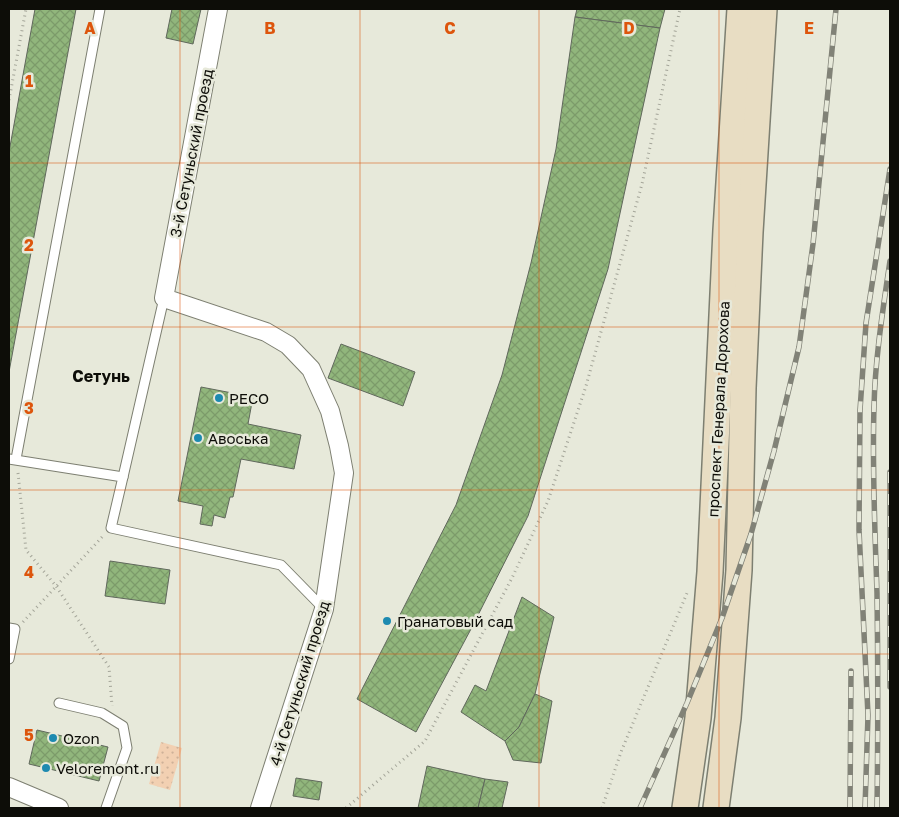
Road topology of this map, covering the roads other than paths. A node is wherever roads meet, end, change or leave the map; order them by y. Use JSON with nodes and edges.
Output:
{"nodes":[{"id":1,"x":100,"y":9,"type":"edge"},
{"id":2,"x":218,"y":9,"type":"edge"},
{"id":3,"x":740,"y":9,"type":"edge"},
{"id":4,"x":764,"y":9,"type":"edge"},
{"id":5,"x":164,"y":298,"type":"junction"},
{"id":6,"x":13,"y":459,"type":"edge"},
{"id":7,"x":123,"y":477,"type":"junction"},
{"id":8,"x":324,"y":609,"type":"junction"},
{"id":9,"x":12,"y":629,"type":"edge"},
{"id":10,"x":9,"y":659,"type":"edge"},
{"id":11,"x":59,"y":703,"type":"dead end"},
{"id":12,"x":9,"y":787,"type":"edge"},
{"id":13,"x":56,"y":808,"type":"edge"},
{"id":14,"x":106,"y":808,"type":"edge"},
{"id":15,"x":260,"y":808,"type":"edge"},
{"id":16,"x":686,"y":808,"type":"edge"},
{"id":17,"x":716,"y":808,"type":"edge"}],
"edges":[{"from":1,"to":6,"type":"lane"},
{"from":2,"to":5,"type":"street","name":"3-й Сетуньский проезд"},
{"from":3,"to":16,"type":"main road","name":"проспект Генерала Дорохова"},
{"from":4,"to":17,"type":"main road","name":"проспект Генерала Дорохова"},
{"from":5,"to":7,"type":"lane"},
{"from":5,"to":8,"type":"street","name":"4-й Сетуньский проезд"},
{"from":6,"to":7,"type":"lane"},
{"from":7,"to":8,"type":"lane"},
{"from":8,"to":15,"type":"street","name":"4-й Сетуньский проезд"},
{"from":9,"to":10,"type":"lane"},
{"from":11,"to":14,"type":"lane"},
{"from":12,"to":13,"type":"street"}]}
